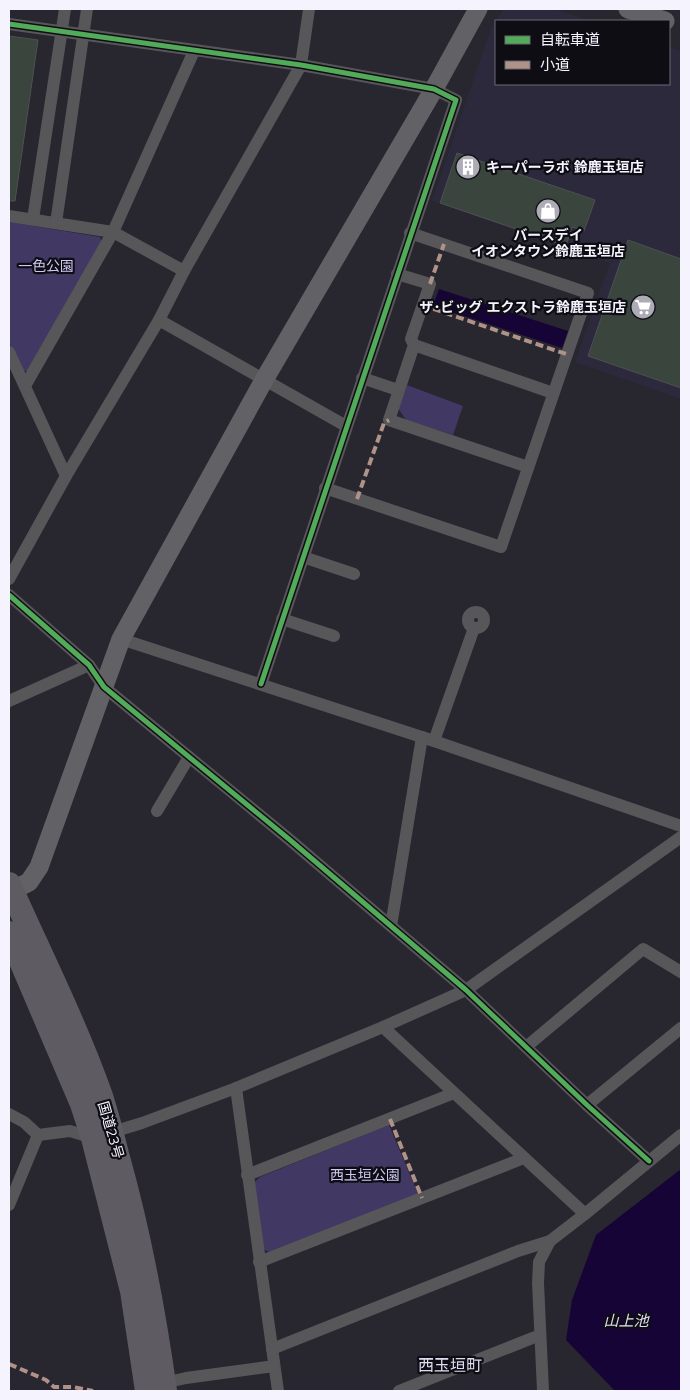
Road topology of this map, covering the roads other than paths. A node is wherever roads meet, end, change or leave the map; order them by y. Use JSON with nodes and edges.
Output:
{"nodes":[{"id":1,"x":65,"y":9,"type":"edge"},
{"id":2,"x":87,"y":9,"type":"edge"},
{"id":3,"x":310,"y":9,"type":"edge"},
{"id":4,"x":478,"y":9,"type":"edge"},
{"id":5,"x":628,"y":9,"type":"edge"},
{"id":6,"x":661,"y":20,"type":"edge"},
{"id":7,"x":9,"y":24,"type":"edge"},
{"id":8,"x":61,"y":32,"type":"junction"},
{"id":9,"x":83,"y":35,"type":"junction"},
{"id":10,"x":194,"y":51,"type":"junction"},
{"id":11,"x":301,"y":66,"type":"junction"},
{"id":12,"x":434,"y":89,"type":"junction"},
{"id":13,"x":9,"y":216,"type":"edge"},
{"id":14,"x":33,"y":220,"type":"junction"},
{"id":15,"x":56,"y":223,"type":"junction"},
{"id":16,"x":114,"y":232,"type":"junction"},
{"id":17,"x":410,"y":233,"type":"junction"},
{"id":18,"x":184,"y":271,"type":"junction"},
{"id":19,"x":397,"y":274,"type":"junction"},
{"id":20,"x":159,"y":320,"type":"junction"},
{"id":21,"x":414,"y":345,"type":"junction"},
{"id":22,"x":9,"y":352,"type":"edge"},
{"id":23,"x":362,"y":378,"type":"junction"},
{"id":24,"x":264,"y":380,"type":"junction"},
{"id":25,"x":25,"y":386,"type":"junction"},
{"id":26,"x":398,"y":390,"type":"junction"},
{"id":27,"x":553,"y":393,"type":"junction"},
{"id":28,"x":346,"y":426,"type":"junction"},
{"id":29,"x":528,"y":467,"type":"junction"},
{"id":30,"x":66,"y":476,"type":"junction"},
{"id":31,"x":325,"y":488,"type":"junction"},
{"id":32,"x":302,"y":557,"type":"junction"},
{"id":33,"x":354,"y":574,"type":"dead end"},
{"id":34,"x":9,"y":579,"type":"edge"},
{"id":35,"x":9,"y":595,"type":"edge"},
{"id":36,"x":282,"y":619,"type":"junction"},
{"id":37,"x":474,"y":628,"type":"dead end"},
{"id":38,"x":334,"y":636,"type":"dead end"},
{"id":39,"x":121,"y":638,"type":"junction"},
{"id":40,"x":89,"y":665,"type":"junction"},
{"id":41,"x":261,"y":684,"type":"junction"},
{"id":42,"x":104,"y":687,"type":"junction"},
{"id":43,"x":9,"y":701,"type":"edge"},
{"id":44,"x":422,"y":737,"type":"junction"},
{"id":45,"x":434,"y":741,"type":"junction"},
{"id":46,"x":189,"y":757,"type":"junction"},
{"id":47,"x":157,"y":811,"type":"dead end"},
{"id":48,"x":681,"y":826,"type":"edge"},
{"id":49,"x":681,"y":837,"type":"edge"},
{"id":50,"x":10,"y":889,"type":"edge"},
{"id":51,"x":391,"y":926,"type":"junction"},
{"id":52,"x":9,"y":933,"type":"edge"},
{"id":53,"x":681,"y":972,"type":"edge"},
{"id":54,"x":466,"y":990,"type":"junction"},
{"id":55,"x":383,"y":1027,"type":"junction"},
{"id":56,"x":681,"y":1028,"type":"edge"},
{"id":57,"x":526,"y":1048,"type":"junction"},
{"id":58,"x":236,"y":1088,"type":"junction"},
{"id":59,"x":454,"y":1093,"type":"junction"},
{"id":60,"x":587,"y":1105,"type":"junction"},
{"id":61,"x":9,"y":1114,"type":"edge"},
{"id":62,"x":38,"y":1135,"type":"junction"},
{"id":63,"x":103,"y":1135,"type":"junction"},
{"id":64,"x":681,"y":1135,"type":"edge"},
{"id":65,"x":524,"y":1158,"type":"junction"},
{"id":66,"x":649,"y":1161,"type":"junction"},
{"id":67,"x":247,"y":1175,"type":"junction"},
{"id":68,"x":9,"y":1205,"type":"edge"},
{"id":69,"x":586,"y":1214,"type":"junction"},
{"id":70,"x":550,"y":1240,"type":"junction"},
{"id":71,"x":260,"y":1262,"type":"junction"},
{"id":72,"x":540,"y":1335,"type":"junction"},
{"id":73,"x":272,"y":1349,"type":"junction"},
{"id":74,"x":274,"y":1366,"type":"junction"},
{"id":75,"x":158,"y":1389,"type":"edge"},
{"id":76,"x":278,"y":1391,"type":"edge"},
{"id":77,"x":399,"y":1391,"type":"edge"},
{"id":78,"x":543,"y":1391,"type":"edge"}],
"edges":[{"from":1,"to":8,"type":"street"},
{"from":2,"to":9,"type":"street"},
{"from":3,"to":11,"type":"street"},
{"from":4,"to":12,"type":"street"},
{"from":5,"to":6,"type":"street"},
{"from":7,"to":8,"type":"street"},
{"from":8,"to":9,"type":"street"},
{"from":8,"to":14,"type":"street"},
{"from":9,"to":10,"type":"street"},
{"from":9,"to":15,"type":"street"},
{"from":10,"to":11,"type":"street"},
{"from":10,"to":16,"type":"street"},
{"from":11,"to":12,"type":"street"},
{"from":11,"to":18,"type":"street"},
{"from":12,"to":17,"type":"street"},
{"from":12,"to":24,"type":"street"},
{"from":13,"to":14,"type":"street"},
{"from":14,"to":15,"type":"street"},
{"from":15,"to":16,"type":"street"},
{"from":16,"to":18,"type":"street"},
{"from":16,"to":25,"type":"street"},
{"from":17,"to":19,"type":"street"},
{"from":17,"to":27,"type":"street"},
{"from":18,"to":20,"type":"street"},
{"from":19,"to":21,"type":"street"},
{"from":19,"to":23,"type":"street"},
{"from":20,"to":24,"type":"street"},
{"from":20,"to":30,"type":"street"},
{"from":21,"to":26,"type":"street"},
{"from":21,"to":27,"type":"street"},
{"from":22,"to":25,"type":"street"},
{"from":23,"to":26,"type":"street"},
{"from":23,"to":28,"type":"street"},
{"from":24,"to":28,"type":"street"},
{"from":24,"to":39,"type":"street"},
{"from":25,"to":30,"type":"street"},
{"from":26,"to":29,"type":"street"},
{"from":27,"to":29,"type":"street"},
{"from":28,"to":31,"type":"street"},
{"from":29,"to":31,"type":"street"},
{"from":30,"to":34,"type":"street"},
{"from":31,"to":32,"type":"street"},
{"from":32,"to":33,"type":"street"},
{"from":32,"to":36,"type":"street"},
{"from":35,"to":40,"type":"street"},
{"from":36,"to":38,"type":"street"},
{"from":36,"to":41,"type":"street"},
{"from":37,"to":45,"type":"street"},
{"from":39,"to":41,"type":"street"},
{"from":39,"to":42,"type":"street"},
{"from":40,"to":42,"type":"street"},
{"from":40,"to":43,"type":"street"},
{"from":41,"to":44,"type":"street"},
{"from":42,"to":46,"type":"street"},
{"from":42,"to":50,"type":"street"},
{"from":44,"to":45,"type":"street"},
{"from":44,"to":51,"type":"street"},
{"from":45,"to":48,"type":"street"},
{"from":46,"to":47,"type":"street"},
{"from":46,"to":51,"type":"street"},
{"from":49,"to":54,"type":"street"},
{"from":50,"to":63,"type":"highway","name":"国道23号"},
{"from":51,"to":54,"type":"street"},
{"from":52,"to":63,"type":"highway","name":"国道23号"},
{"from":53,"to":57,"type":"street"},
{"from":54,"to":55,"type":"street"},
{"from":54,"to":57,"type":"street"},
{"from":55,"to":58,"type":"street"},
{"from":55,"to":59,"type":"street"},
{"from":56,"to":60,"type":"street"},
{"from":57,"to":60,"type":"street"},
{"from":58,"to":63,"type":"street"},
{"from":58,"to":67,"type":"street"},
{"from":59,"to":65,"type":"street"},
{"from":59,"to":67,"type":"street"},
{"from":60,"to":66,"type":"street"},
{"from":61,"to":62,"type":"street"},
{"from":62,"to":63,"type":"street"},
{"from":62,"to":68,"type":"street"},
{"from":63,"to":75,"type":"highway","name":"国道23号"},
{"from":64,"to":66,"type":"street"},
{"from":65,"to":69,"type":"street"},
{"from":65,"to":71,"type":"street"},
{"from":66,"to":69,"type":"street"},
{"from":67,"to":71,"type":"street"},
{"from":69,"to":70,"type":"street"},
{"from":70,"to":72,"type":"street"},
{"from":70,"to":73,"type":"street"},
{"from":71,"to":73,"type":"street"},
{"from":72,"to":77,"type":"street"},
{"from":72,"to":78,"type":"street"},
{"from":73,"to":74,"type":"street"},
{"from":74,"to":75,"type":"street"},
{"from":74,"to":76,"type":"street"}]}
